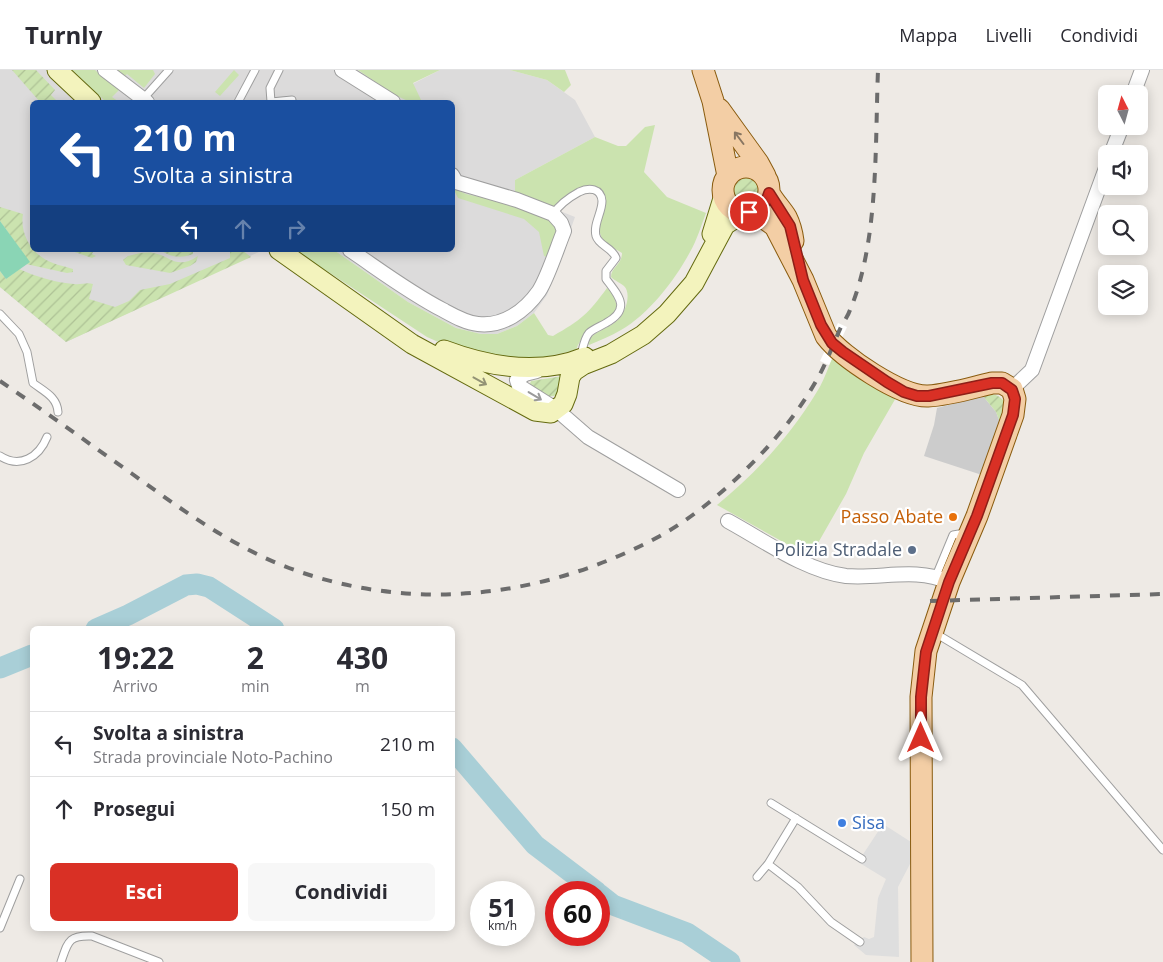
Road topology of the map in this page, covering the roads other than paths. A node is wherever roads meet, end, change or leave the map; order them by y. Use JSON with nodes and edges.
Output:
{"nodes":[{"id":1,"x":57,"y":70,"type":"edge"},
{"id":2,"x":105,"y":70,"type":"edge"},
{"id":3,"x":169,"y":70,"type":"edge"},
{"id":4,"x":255,"y":70,"type":"edge"},
{"id":5,"x":279,"y":70,"type":"edge"},
{"id":6,"x":342,"y":70,"type":"edge"},
{"id":7,"x":703,"y":70,"type":"edge"},
{"id":8,"x":1142,"y":70,"type":"edge"},
{"id":9,"x":1136,"y":85,"type":"edge"},
{"id":10,"x":89,"y":100,"type":"edge"},
{"id":11,"x":144,"y":100,"type":"edge"},
{"id":12,"x":146,"y":100,"type":"edge"},
{"id":13,"x":239,"y":100,"type":"edge"},
{"id":14,"x":271,"y":100,"type":"edge"},
{"id":15,"x":390,"y":100,"type":"edge"},
{"id":16,"x":713,"y":101,"type":"junction"},
{"id":17,"x":455,"y":180,"type":"edge"},
{"id":18,"x":767,"y":184,"type":"junction"},
{"id":19,"x":726,"y":186,"type":"junction"},
{"id":20,"x":1098,"y":190,"type":"edge"},
{"id":21,"x":747,"y":212,"type":"junction"},
{"id":22,"x":553,"y":214,"type":"junction"},
{"id":23,"x":282,"y":252,"type":"edge"},
{"id":24,"x":353,"y":252,"type":"edge"},
{"id":25,"x":803,"y":280,"type":"junction"},
{"id":26,"x":349,"y":300,"type":"junction"},
{"id":27,"x":0,"y":314,"type":"edge"},
{"id":28,"x":581,"y":359,"type":"junction"},
{"id":29,"x":551,"y":367,"type":"junction"},
{"id":30,"x":1012,"y":390,"type":"junction"},
{"id":31,"x":557,"y":410,"type":"junction"},
{"id":32,"x":58,"y":412,"type":"dead end"},
{"id":33,"x":47,"y":436,"type":"dead end"},
{"id":34,"x":0,"y":456,"type":"edge"},
{"id":35,"x":678,"y":490,"type":"dead end"},
{"id":36,"x":728,"y":521,"type":"dead end"},
{"id":37,"x":943,"y":579,"type":"junction"},
{"id":38,"x":932,"y":632,"type":"junction"},
{"id":39,"x":772,"y":803,"type":"dead end"},
{"id":40,"x":796,"y":818,"type":"junction"},
{"id":41,"x":1163,"y":850,"type":"edge"},
{"id":42,"x":862,"y":859,"type":"dead end"},
{"id":43,"x":768,"y":864,"type":"junction"},
{"id":44,"x":757,"y":877,"type":"dead end"},
{"id":45,"x":20,"y":879,"type":"dead end"},
{"id":46,"x":0,"y":928,"type":"edge"},
{"id":47,"x":860,"y":942,"type":"dead end"},
{"id":48,"x":61,"y":962,"type":"edge"},
{"id":49,"x":159,"y":962,"type":"edge"},
{"id":50,"x":922,"y":962,"type":"edge"}],
"edges":[{"from":1,"to":10,"type":"main road"},
{"from":2,"to":11,"type":"street"},
{"from":3,"to":12,"type":"lane"},
{"from":4,"to":13,"type":"lane"},
{"from":5,"to":14,"type":"lane"},
{"from":6,"to":15,"type":"street"},
{"from":7,"to":16,"type":"main road"},
{"from":8,"to":9,"type":"street"},
{"from":18,"to":16,"type":"main road","one_way":true},
{"from":16,"to":19,"type":"main road"},
{"from":17,"to":22,"type":"street"},
{"from":18,"to":19,"type":"main road"},
{"from":18,"to":21,"type":"main road"},
{"from":18,"to":25,"type":"main road"},
{"from":19,"to":21,"type":"main road"},
{"from":19,"to":28,"type":"main road"},
{"from":20,"to":30,"type":"street"},
{"from":21,"to":25,"type":"main road"},
{"from":21,"to":31,"type":"main road"},
{"from":22,"to":24,"type":"street"},
{"from":22,"to":28,"type":"lane"},
{"from":23,"to":26,"type":"main road"},
{"from":25,"to":30,"type":"main road"},
{"from":26,"to":29,"type":"main road"},
{"from":26,"to":31,"type":"main road","one_way":true},
{"from":27,"to":32,"type":"lane"},
{"from":28,"to":29,"type":"main road"},
{"from":29,"to":31,"type":"street","one_way":true},
{"from":30,"to":37,"type":"main road"},
{"from":31,"to":35,"type":"street"},
{"from":33,"to":34,"type":"lane"},
{"from":36,"to":37,"type":"street"},
{"from":37,"to":38,"type":"main road"},
{"from":38,"to":41,"type":"lane"},
{"from":38,"to":50,"type":"main road"},
{"from":39,"to":40,"type":"lane"},
{"from":40,"to":42,"type":"lane"},
{"from":40,"to":43,"type":"lane"},
{"from":43,"to":44,"type":"lane"},
{"from":43,"to":47,"type":"lane"},
{"from":45,"to":46,"type":"lane"},
{"from":48,"to":49,"type":"lane"}]}
